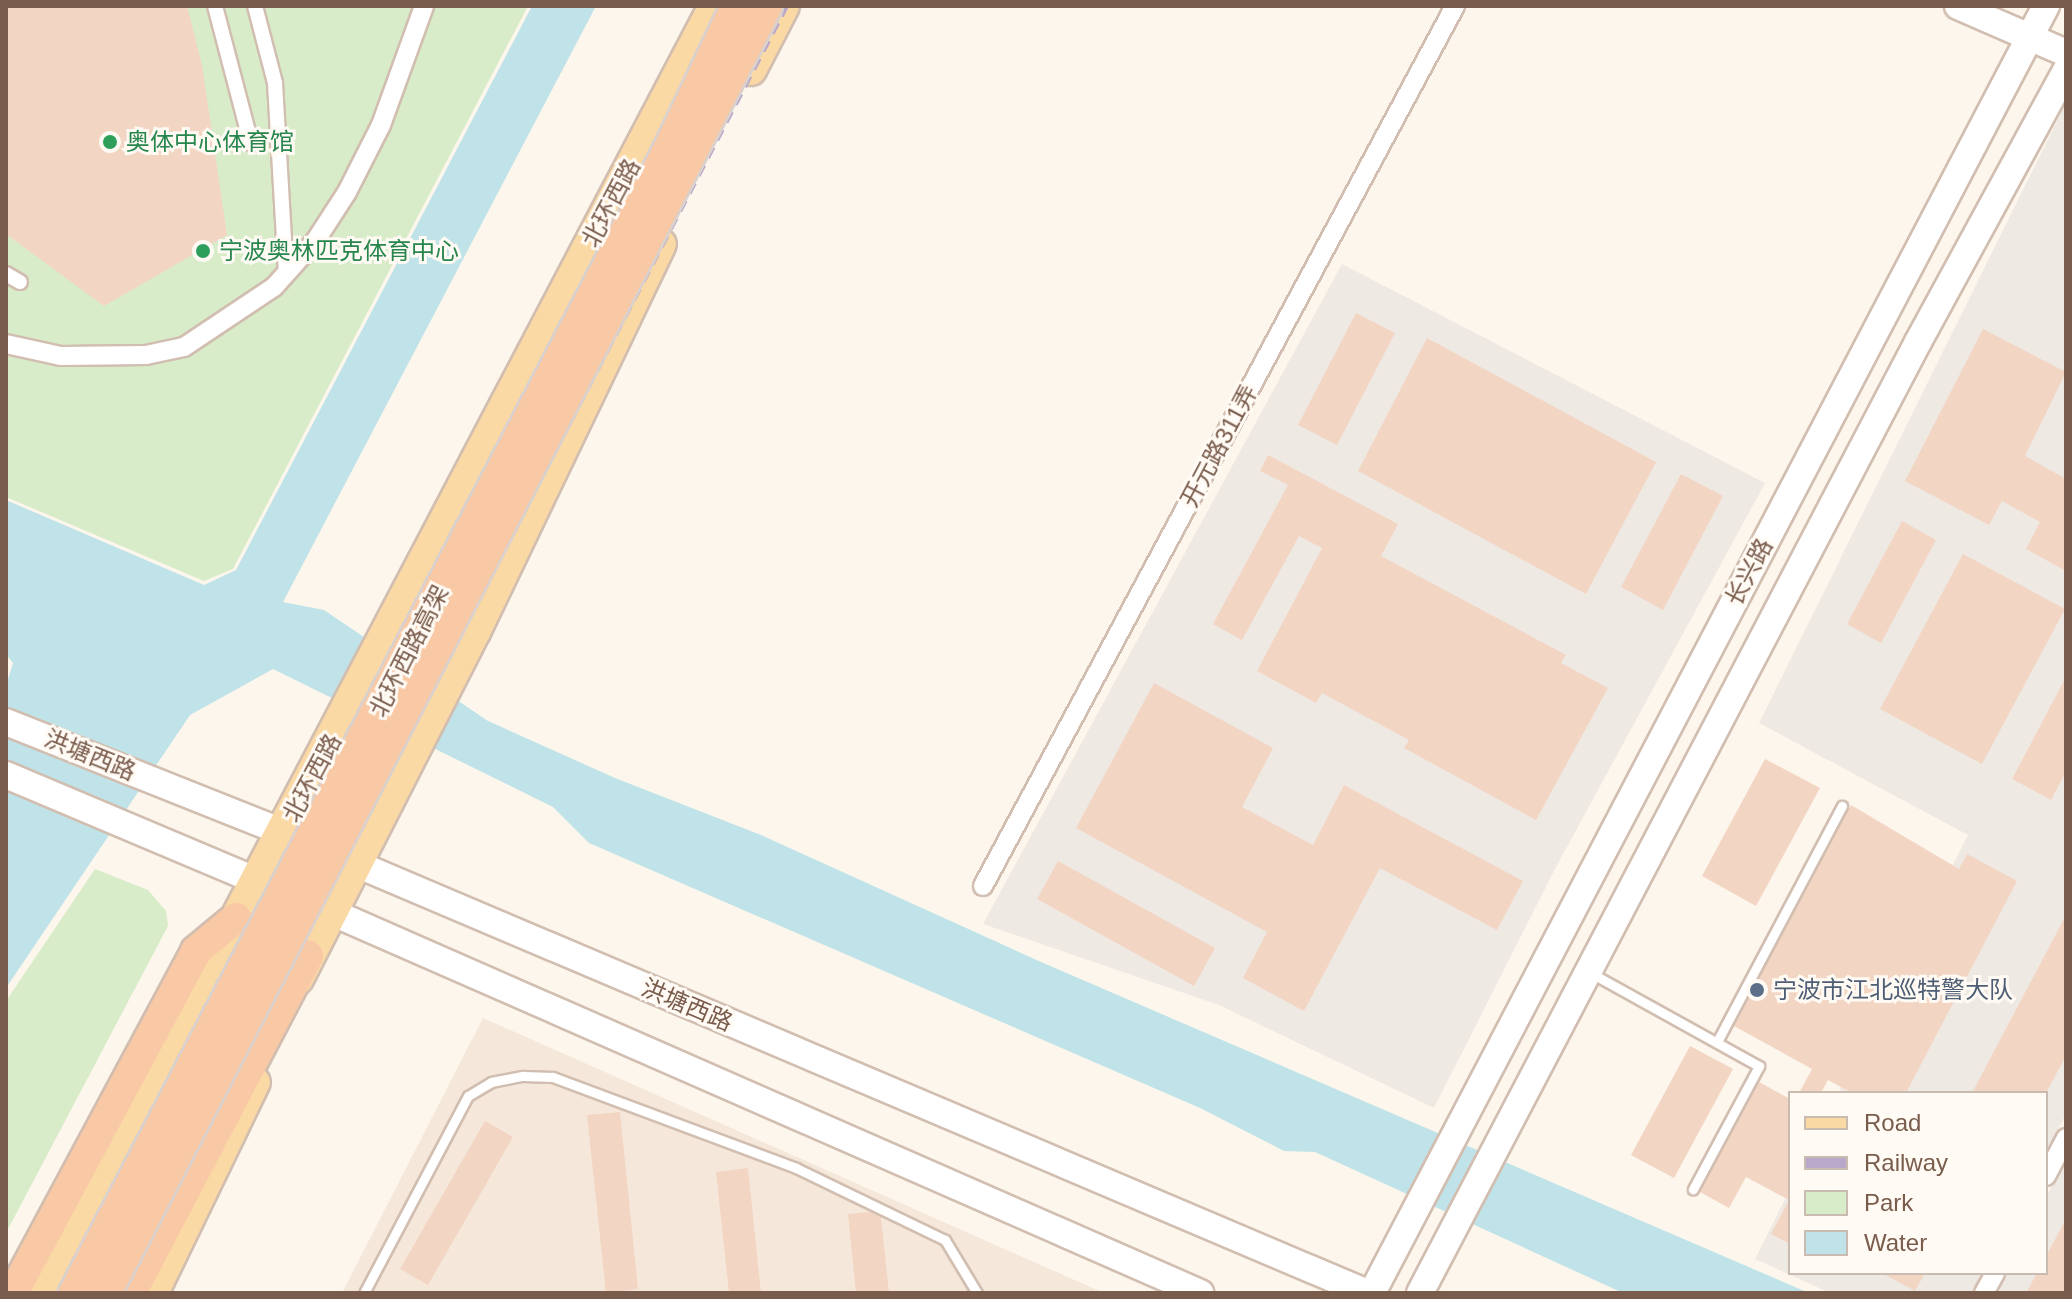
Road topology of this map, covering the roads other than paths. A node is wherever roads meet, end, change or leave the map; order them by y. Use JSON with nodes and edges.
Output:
{"nodes":[{"id":1,"x":215,"y":6,"type":"edge"},
{"id":2,"x":255,"y":6,"type":"edge"},
{"id":3,"x":424,"y":6,"type":"edge"},
{"id":4,"x":714,"y":6,"type":"edge"},
{"id":5,"x":736,"y":6,"type":"edge"},
{"id":6,"x":767,"y":6,"type":"edge"},
{"id":7,"x":784,"y":6,"type":"edge"},
{"id":8,"x":1455,"y":6,"type":"edge"},
{"id":9,"x":1958,"y":6,"type":"edge"},
{"id":10,"x":2046,"y":6,"type":"edge"},
{"id":11,"x":2030,"y":36,"type":"junction"},
{"id":12,"x":2066,"y":53,"type":"edge"},
{"id":13,"x":2066,"y":71,"type":"edge"},
{"id":14,"x":251,"y":143,"type":"dead end"},
{"id":15,"x":6,"y":274,"type":"edge"},
{"id":16,"x":286,"y":274,"type":"junction"},
{"id":17,"x":20,"y":282,"type":"dead end"},
{"id":18,"x":6,"y":344,"type":"edge"},
{"id":19,"x":6,"y":722,"type":"edge"},
{"id":20,"x":6,"y":775,"type":"edge"},
{"id":21,"x":1842,"y":806,"type":"dead end"},
{"id":22,"x":283,"y":831,"type":"junction"},
{"id":23,"x":356,"y":864,"type":"junction"},
{"id":24,"x":254,"y":880,"type":"junction"},
{"id":25,"x":983,"y":886,"type":"dead end"},
{"id":26,"x":331,"y":912,"type":"junction"},
{"id":27,"x":236,"y":918,"type":"junction"},
{"id":28,"x":308,"y":956,"type":"junction"},
{"id":29,"x":1588,"y":972,"type":"junction"},
{"id":30,"x":1718,"y":1040,"type":"junction"},
{"id":31,"x":2066,"y":1138,"type":"edge"},
{"id":32,"x":2048,"y":1172,"type":"edge"},
{"id":33,"x":1693,"y":1189,"type":"dead end"},
{"id":34,"x":1136,"y":1265,"type":"junction"},
{"id":35,"x":1994,"y":1275,"type":"edge"},
{"id":36,"x":13,"y":1293,"type":"edge"},
{"id":37,"x":39,"y":1293,"type":"edge"},
{"id":38,"x":74,"y":1293,"type":"edge"},
{"id":39,"x":106,"y":1293,"type":"edge"},
{"id":40,"x":131,"y":1293,"type":"edge"},
{"id":41,"x":153,"y":1293,"type":"edge"},
{"id":42,"x":364,"y":1293,"type":"edge"},
{"id":43,"x":977,"y":1293,"type":"edge"},
{"id":44,"x":1177,"y":1293,"type":"edge"},
{"id":45,"x":1200,"y":1293,"type":"edge"},
{"id":46,"x":1370,"y":1293,"type":"edge"},
{"id":47,"x":1420,"y":1293,"type":"edge"},
{"id":48,"x":1984,"y":1293,"type":"edge"}],
"edges":[{"from":1,"to":14,"type":"street"},
{"from":2,"to":16,"type":"street"},
{"from":3,"to":16,"type":"street"},
{"from":4,"to":22,"type":"main road","name":"北环西路"},
{"from":5,"to":38,"type":"highway","name":"北环西路高架","bridge":true},
{"from":6,"to":39,"type":"highway","name":"北环西路高架","bridge":true},
{"from":7,"to":23,"type":"main road"},
{"from":8,"to":25,"type":"street","name":"开元路311弄"},
{"from":9,"to":11,"type":"main road"},
{"from":10,"to":11,"type":"main road","name":"长兴路"},
{"from":11,"to":12,"type":"main road"},
{"from":11,"to":46,"type":"main road","name":"长兴路"},
{"from":13,"to":29,"type":"main road","name":"长兴路"},
{"from":15,"to":17,"type":"street"},
{"from":16,"to":18,"type":"street"},
{"from":19,"to":22,"type":"main road","name":"洪塘西路"},
{"from":20,"to":24,"type":"main road","name":"洪塘西路"},
{"from":21,"to":30,"type":"lane"},
{"from":22,"to":23,"type":"main road","name":"洪塘西路"},
{"from":22,"to":24,"type":"main road","name":"北环西路"},
{"from":23,"to":26,"type":"main road"},
{"from":23,"to":46,"type":"main road","name":"洪塘西路"},
{"from":24,"to":26,"type":"main road","name":"洪塘西路"},
{"from":24,"to":27,"type":"main road","name":"北环西路"},
{"from":26,"to":28,"type":"main road"},
{"from":26,"to":34,"type":"main road","name":"洪塘西路"},
{"from":27,"to":36,"type":"highway"},
{"from":27,"to":37,"type":"main road","name":"北环西路"},
{"from":28,"to":40,"type":"highway"},
{"from":28,"to":41,"type":"main road"},
{"from":29,"to":30,"type":"lane"},
{"from":29,"to":47,"type":"main road","name":"长兴路"},
{"from":30,"to":33,"type":"lane"},
{"from":31,"to":32,"type":"street"},
{"from":34,"to":44,"type":"main road"},
{"from":34,"to":45,"type":"main road","name":"洪塘西路"},
{"from":35,"to":48,"type":"street"},
{"from":42,"to":43,"type":"lane"}]}
